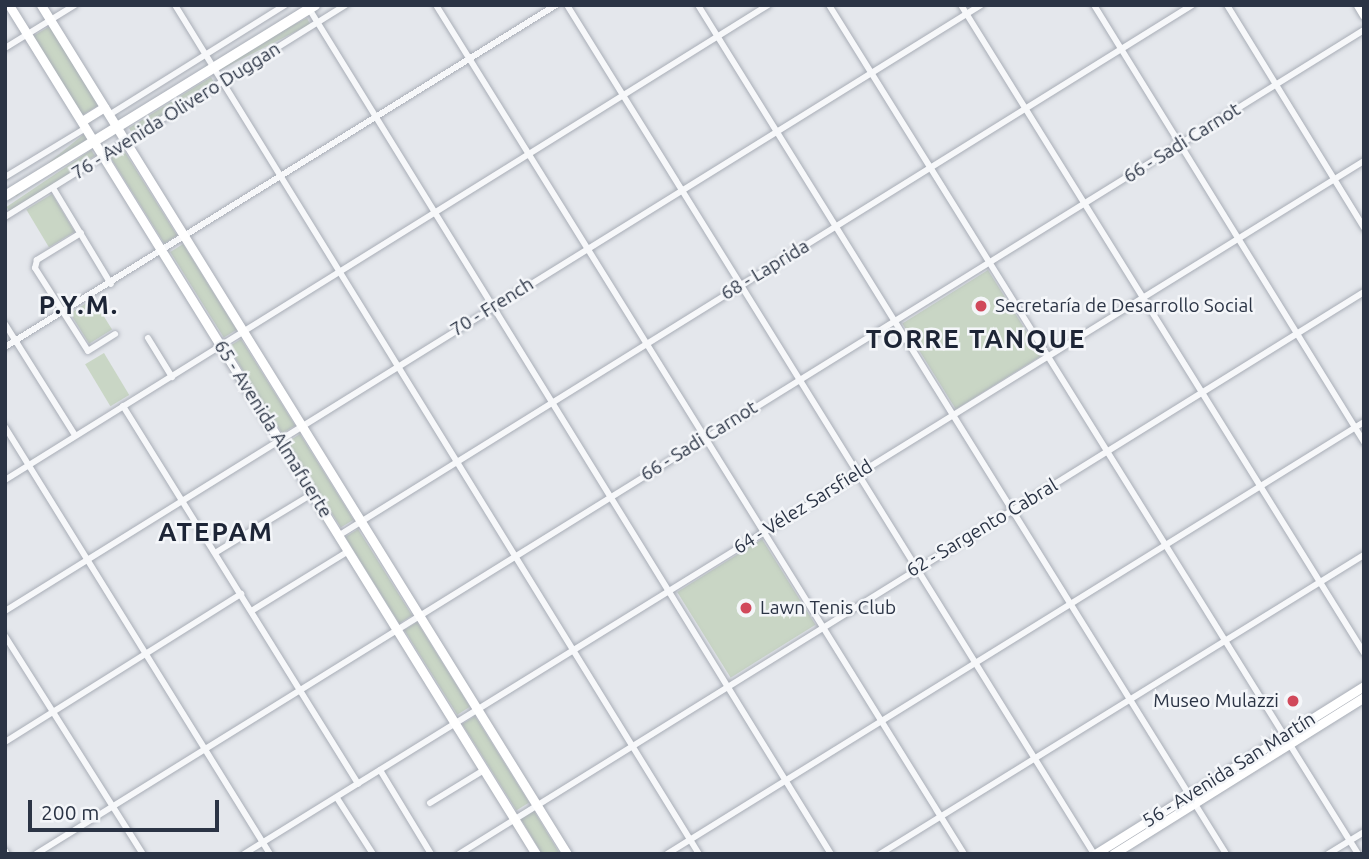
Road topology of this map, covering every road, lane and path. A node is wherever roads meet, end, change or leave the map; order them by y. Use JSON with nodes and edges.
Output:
{"nodes":[{"id":1,"x":9,"y":5,"type":"edge"},
{"id":2,"x":41,"y":5,"type":"edge"},
{"id":3,"x":75,"y":5,"type":"edge"},
{"id":4,"x":175,"y":5,"type":"edge"},
{"id":5,"x":285,"y":5,"type":"edge"},
{"id":6,"x":346,"y":5,"type":"edge"},
{"id":7,"x":436,"y":5,"type":"edge"},
{"id":8,"x":556,"y":5,"type":"edge"},
{"id":9,"x":567,"y":5,"type":"edge"},
{"id":10,"x":698,"y":5,"type":"edge"},
{"id":11,"x":768,"y":5,"type":"edge"},
{"id":12,"x":829,"y":5,"type":"edge"},
{"id":13,"x":961,"y":5,"type":"edge"},
{"id":14,"x":981,"y":5,"type":"edge"},
{"id":15,"x":1094,"y":5,"type":"edge"},
{"id":16,"x":1192,"y":5,"type":"edge"},
{"id":17,"x":1227,"y":5,"type":"edge"},
{"id":18,"x":1358,"y":5,"type":"edge"},
{"id":19,"x":310,"y":7,"type":"edge"},
{"id":20,"x":967,"y":14,"type":"junction"},
{"id":21,"x":1364,"y":15,"type":"edge"},
{"id":22,"x":50,"y":20,"type":"junction"},
{"id":23,"x":317,"y":23,"type":"junction"},
{"id":24,"x":1364,"y":30,"type":"edge"},
{"id":25,"x":27,"y":34,"type":"junction"},
{"id":26,"x":718,"y":37,"type":"junction"},
{"id":27,"x":5,"y":48,"type":"edge"},
{"id":28,"x":1121,"y":50,"type":"junction"},
{"id":29,"x":206,"y":55,"type":"junction"},
{"id":30,"x":470,"y":58,"type":"junction"},
{"id":31,"x":213,"y":68,"type":"junction"},
{"id":32,"x":873,"y":73,"type":"junction"},
{"id":33,"x":222,"y":82,"type":"junction"},
{"id":34,"x":1275,"y":85,"type":"junction"},
{"id":35,"x":623,"y":96,"type":"junction"},
{"id":36,"x":1027,"y":108,"type":"junction"},
{"id":37,"x":106,"y":111,"type":"junction"},
{"id":38,"x":375,"y":117,"type":"junction"},
{"id":39,"x":84,"y":125,"type":"junction"},
{"id":40,"x":117,"y":129,"type":"junction"},
{"id":41,"x":779,"y":132,"type":"junction"},
{"id":42,"x":94,"y":142,"type":"junction"},
{"id":43,"x":125,"y":144,"type":"junction"},
{"id":44,"x":1181,"y":144,"type":"junction"},
{"id":45,"x":528,"y":155,"type":"junction"},
{"id":46,"x":102,"y":157,"type":"junction"},
{"id":47,"x":1364,"y":161,"type":"edge"},
{"id":48,"x":932,"y":167,"type":"junction"},
{"id":49,"x":5,"y":177,"type":"edge"},
{"id":50,"x":281,"y":177,"type":"junction"},
{"id":51,"x":1333,"y":181,"type":"junction"},
{"id":52,"x":53,"y":188,"type":"junction"},
{"id":53,"x":681,"y":190,"type":"junction"},
{"id":54,"x":5,"y":196,"type":"edge"},
{"id":55,"x":1086,"y":203,"type":"junction"},
{"id":56,"x":434,"y":212,"type":"junction"},
{"id":57,"x":5,"y":217,"type":"edge"},
{"id":58,"x":838,"y":226,"type":"junction"},
{"id":59,"x":1364,"y":228,"type":"edge"},
{"id":60,"x":80,"y":233,"type":"junction"},
{"id":61,"x":184,"y":237,"type":"junction"},
{"id":62,"x":1238,"y":238,"type":"junction"},
{"id":63,"x":587,"y":248,"type":"junction"},
{"id":64,"x":163,"y":252,"type":"junction"},
{"id":65,"x":991,"y":262,"type":"junction"},
{"id":66,"x":340,"y":272,"type":"junction"},
{"id":67,"x":111,"y":284,"type":"junction"},
{"id":68,"x":741,"y":285,"type":"junction"},
{"id":69,"x":1364,"y":292,"type":"edge"},
{"id":70,"x":1144,"y":298,"type":"junction"},
{"id":71,"x":493,"y":306,"type":"junction"},
{"id":72,"x":62,"y":312,"type":"junction"},
{"id":73,"x":897,"y":321,"type":"junction"},
{"id":74,"x":5,"y":324,"type":"edge"},
{"id":75,"x":243,"y":333,"type":"junction"},
{"id":76,"x":1297,"y":333,"type":"junction"},
{"id":77,"x":115,"y":334,"type":"dead end"},
{"id":78,"x":148,"y":338,"type":"dead end"},
{"id":79,"x":16,"y":341,"type":"junction"},
{"id":80,"x":646,"y":342,"type":"junction"},
{"id":81,"x":221,"y":345,"type":"junction"},
{"id":82,"x":5,"y":347,"type":"edge"},
{"id":83,"x":1049,"y":356,"type":"junction"},
{"id":84,"x":398,"y":365,"type":"junction"},
{"id":85,"x":172,"y":377,"type":"junction"},
{"id":86,"x":800,"y":378,"type":"junction"},
{"id":87,"x":1204,"y":392,"type":"junction"},
{"id":88,"x":551,"y":402,"type":"junction"},
{"id":89,"x":124,"y":406,"type":"junction"},
{"id":90,"x":954,"y":415,"type":"junction"},
{"id":91,"x":1364,"y":422,"type":"edge"},
{"id":92,"x":301,"y":426,"type":"junction"},
{"id":93,"x":5,"y":427,"type":"edge"},
{"id":94,"x":1355,"y":428,"type":"junction"},
{"id":95,"x":75,"y":435,"type":"junction"},
{"id":96,"x":706,"y":436,"type":"junction"},
{"id":97,"x":280,"y":441,"type":"junction"},
{"id":98,"x":1364,"y":442,"type":"edge"},
{"id":99,"x":1110,"y":452,"type":"junction"},
{"id":100,"x":458,"y":460,"type":"junction"},
{"id":101,"x":29,"y":465,"type":"junction"},
{"id":102,"x":857,"y":473,"type":"junction"},
{"id":103,"x":5,"y":480,"type":"edge"},
{"id":104,"x":1262,"y":487,"type":"junction"},
{"id":105,"x":312,"y":494,"type":"junction"},
{"id":106,"x":611,"y":497,"type":"junction"},
{"id":107,"x":183,"y":500,"type":"junction"},
{"id":108,"x":1014,"y":510,"type":"junction"},
{"id":109,"x":360,"y":521,"type":"junction"},
{"id":110,"x":763,"y":531,"type":"junction"},
{"id":111,"x":338,"y":536,"type":"junction"},
{"id":112,"x":1167,"y":546,"type":"junction"},
{"id":113,"x":347,"y":552,"type":"junction"},
{"id":114,"x":215,"y":553,"type":"junction"},
{"id":115,"x":515,"y":555,"type":"junction"},
{"id":116,"x":1364,"y":555,"type":"edge"},
{"id":117,"x":89,"y":560,"type":"junction"},
{"id":118,"x":916,"y":568,"type":"junction"},
{"id":119,"x":1320,"y":582,"type":"junction"},
{"id":120,"x":668,"y":590,"type":"junction"},
{"id":121,"x":241,"y":594,"type":"junction"},
{"id":122,"x":1073,"y":604,"type":"junction"},
{"id":123,"x":253,"y":610,"type":"junction"},
{"id":124,"x":5,"y":611,"type":"edge"},
{"id":125,"x":420,"y":615,"type":"junction"},
{"id":126,"x":823,"y":626,"type":"junction"},
{"id":127,"x":397,"y":628,"type":"junction"},
{"id":128,"x":5,"y":636,"type":"edge"},
{"id":129,"x":1224,"y":641,"type":"junction"},
{"id":130,"x":574,"y":650,"type":"junction"},
{"id":131,"x":147,"y":653,"type":"junction"},
{"id":132,"x":1364,"y":653,"type":"edge"},
{"id":133,"x":975,"y":662,"type":"junction"},
{"id":134,"x":727,"y":686,"type":"junction"},
{"id":135,"x":1364,"y":686,"type":"edge"},
{"id":136,"x":300,"y":689,"type":"junction"},
{"id":137,"x":1364,"y":697,"type":"edge"},
{"id":138,"x":1131,"y":699,"type":"junction"},
{"id":139,"x":478,"y":709,"type":"junction"},
{"id":140,"x":51,"y":713,"type":"junction"},
{"id":141,"x":880,"y":722,"type":"junction"},
{"id":142,"x":456,"y":723,"type":"junction"},
{"id":143,"x":5,"y":741,"type":"edge"},
{"id":144,"x":1286,"y":741,"type":"junction"},
{"id":145,"x":633,"y":744,"type":"junction"},
{"id":146,"x":206,"y":748,"type":"junction"},
{"id":147,"x":1035,"y":758,"type":"junction"},
{"id":148,"x":380,"y":770,"type":"junction"},
{"id":149,"x":484,"y":770,"type":"junction"},
{"id":150,"x":785,"y":780,"type":"junction"},
{"id":151,"x":358,"y":784,"type":"junction"},
{"id":152,"x":337,"y":798,"type":"junction"},
{"id":153,"x":1192,"y":799,"type":"junction"},
{"id":154,"x":430,"y":803,"type":"dead end"},
{"id":155,"x":536,"y":804,"type":"junction"},
{"id":156,"x":112,"y":805,"type":"junction"},
{"id":157,"x":941,"y":816,"type":"junction"},
{"id":158,"x":514,"y":817,"type":"junction"},
{"id":159,"x":1364,"y":832,"type":"edge"},
{"id":160,"x":690,"y":840,"type":"junction"},
{"id":161,"x":1350,"y":841,"type":"junction"},
{"id":162,"x":263,"y":842,"type":"junction"},
{"id":163,"x":36,"y":854,"type":"edge"},
{"id":164,"x":143,"y":854,"type":"edge"},
{"id":165,"x":244,"y":854,"type":"edge"},
{"id":166,"x":270,"y":854,"type":"edge"},
{"id":167,"x":373,"y":854,"type":"edge"},
{"id":168,"x":432,"y":854,"type":"edge"},
{"id":169,"x":458,"y":854,"type":"edge"},
{"id":170,"x":536,"y":854,"type":"edge"},
{"id":171,"x":567,"y":854,"type":"edge"},
{"id":172,"x":667,"y":854,"type":"edge"},
{"id":173,"x":699,"y":854,"type":"edge"},
{"id":174,"x":831,"y":854,"type":"edge"},
{"id":175,"x":880,"y":854,"type":"edge"},
{"id":176,"x":964,"y":854,"type":"edge"},
{"id":177,"x":1094,"y":854,"type":"edge"},
{"id":178,"x":1113,"y":854,"type":"edge"},
{"id":179,"x":1226,"y":854,"type":"edge"},
{"id":180,"x":1328,"y":854,"type":"edge"},
{"id":181,"x":1358,"y":854,"type":"edge"}],
"edges":[{"from":1,"to":25,"type":"main road","name":"65 - Avenida Almafuerte"},
{"from":2,"to":22,"type":"main road","name":"65 - Avenida Almafuerte"},
{"from":3,"to":22,"type":"street"},
{"from":4,"to":29,"type":"street"},
{"from":5,"to":29,"type":"street","name":"76 - Avenida Olivero Duggan"},
{"from":6,"to":23,"type":"street","name":"76 - Avenida Olivero Duggan"},
{"from":7,"to":30,"type":"street"},
{"from":8,"to":30,"type":"street"},
{"from":9,"to":35,"type":"street"},
{"from":10,"to":26,"type":"street"},
{"from":11,"to":26,"type":"street"},
{"from":12,"to":32,"type":"street"},
{"from":13,"to":20,"type":"street"},
{"from":14,"to":20,"type":"street","name":"70 - French"},
{"from":15,"to":28,"type":"street"},
{"from":16,"to":28,"type":"street","name":"68 - Laprida"},
{"from":17,"to":34,"type":"street"},
{"from":18,"to":21,"type":"main road"},
{"from":19,"to":23,"type":"street"},
{"from":19,"to":31,"type":"highway","name":"76 - Avenida Olivero Duggan"},
{"from":20,"to":32,"type":"street","name":"70 - French"},
{"from":20,"to":36,"type":"street"},
{"from":22,"to":25,"type":"street"},
{"from":22,"to":37,"type":"main road","name":"65 - Avenida Almafuerte"},
{"from":23,"to":33,"type":"street","name":"76 - Avenida Olivero Duggan"},
{"from":23,"to":38,"type":"street"},
{"from":24,"to":34,"type":"street","name":"66 - Sadi Carnot"},
{"from":25,"to":27,"type":"street"},
{"from":25,"to":39,"type":"main road","name":"65 - Avenida Almafuerte"},
{"from":26,"to":35,"type":"street"},
{"from":26,"to":41,"type":"street"},
{"from":28,"to":36,"type":"street","name":"68 - Laprida"},
{"from":28,"to":44,"type":"street"},
{"from":29,"to":31,"type":"street"},
{"from":29,"to":37,"type":"street","name":"76 - Avenida Olivero Duggan"},
{"from":30,"to":38,"type":"street"},
{"from":30,"to":45,"type":"street"},
{"from":31,"to":33,"type":"street"},
{"from":31,"to":40,"type":"highway","name":"76 - Avenida Olivero Duggan"},
{"from":32,"to":41,"type":"street","name":"70 - French"},
{"from":32,"to":48,"type":"street"},
{"from":33,"to":43,"type":"street","name":"76 - Avenida Olivero Duggan"},
{"from":33,"to":50,"type":"street"},
{"from":34,"to":44,"type":"street","name":"66 - Sadi Carnot"},
{"from":34,"to":51,"type":"street"},
{"from":35,"to":45,"type":"street"},
{"from":35,"to":53,"type":"street"},
{"from":36,"to":48,"type":"street","name":"68 - Laprida"},
{"from":36,"to":55,"type":"street"},
{"from":37,"to":39,"type":"main road"},
{"from":37,"to":40,"type":"main road","name":"65 - Avenida Almafuerte"},
{"from":38,"to":50,"type":"street"},
{"from":38,"to":56,"type":"street"},
{"from":39,"to":42,"type":"main road","name":"65 - Avenida Almafuerte"},
{"from":39,"to":49,"type":"street","name":"76 - Avenida Olivero Duggan"},
{"from":40,"to":42,"type":"highway","name":"76 - Avenida Olivero Duggan"},
{"from":40,"to":43,"type":"main road","name":"65 - Avenida Almafuerte"},
{"from":41,"to":53,"type":"street","name":"70 - French"},
{"from":41,"to":58,"type":"street"},
{"from":42,"to":46,"type":"main road","name":"65 - Avenida Almafuerte"},
{"from":42,"to":54,"type":"highway","name":"76 - Avenida Olivero Duggan"},
{"from":43,"to":46,"type":"street","name":"76 - Avenida Olivero Duggan"},
{"from":43,"to":61,"type":"main road","name":"65 - Avenida Almafuerte"},
{"from":44,"to":55,"type":"street","name":"66 - Sadi Carnot"},
{"from":44,"to":62,"type":"street"},
{"from":45,"to":56,"type":"street"},
{"from":45,"to":63,"type":"street"},
{"from":46,"to":52,"type":"street","name":"76 - Avenida Olivero Duggan"},
{"from":46,"to":64,"type":"main road","name":"65 - Avenida Almafuerte"},
{"from":47,"to":51,"type":"street","name":"64 - Vélez Sarsfield"},
{"from":48,"to":58,"type":"street","name":"68 - Laprida"},
{"from":48,"to":65,"type":"street"},
{"from":50,"to":61,"type":"street"},
{"from":50,"to":66,"type":"street"},
{"from":51,"to":59,"type":"street"},
{"from":51,"to":62,"type":"street","name":"64 - Vélez Sarsfield"},
{"from":52,"to":57,"type":"street","name":"76 - Avenida Olivero Duggan"},
{"from":52,"to":60,"type":"street"},
{"from":53,"to":63,"type":"street","name":"70 - French"},
{"from":53,"to":68,"type":"street"},
{"from":55,"to":65,"type":"street","name":"66 - Sadi Carnot"},
{"from":55,"to":70,"type":"street"},
{"from":56,"to":66,"type":"street"},
{"from":56,"to":71,"type":"street"},
{"from":58,"to":68,"type":"street","name":"68 - Laprida"},
{"from":58,"to":73,"type":"street"},
{"from":60,"to":67,"type":"street"},
{"from":60,"to":72,"type":"street"},
{"from":61,"to":64,"type":"street"},
{"from":61,"to":75,"type":"main road","name":"65 - Avenida Almafuerte"},
{"from":62,"to":70,"type":"street","name":"64 - Vélez Sarsfield"},
{"from":62,"to":76,"type":"street"},
{"from":63,"to":71,"type":"street","name":"70 - French"},
{"from":63,"to":80,"type":"street"},
{"from":64,"to":67,"type":"street"},
{"from":64,"to":81,"type":"main road","name":"65 - Avenida Almafuerte"},
{"from":65,"to":73,"type":"street","name":"66 - Sadi Carnot"},
{"from":65,"to":83,"type":"street"},
{"from":66,"to":75,"type":"street"},
{"from":66,"to":84,"type":"street"},
{"from":67,"to":72,"type":"street"},
{"from":68,"to":80,"type":"street","name":"68 - Laprida"},
{"from":68,"to":86,"type":"street"},
{"from":69,"to":76,"type":"street","name":"62 - Sargento Cabral"},
{"from":70,"to":83,"type":"street","name":"64 - Vélez Sarsfield"},
{"from":70,"to":87,"type":"street"},
{"from":71,"to":84,"type":"street","name":"70 - French"},
{"from":71,"to":88,"type":"street"},
{"from":72,"to":77,"type":"street"},
{"from":72,"to":79,"type":"street"},
{"from":73,"to":86,"type":"street","name":"66 - Sadi Carnot"},
{"from":73,"to":90,"type":"street"},
{"from":74,"to":79,"type":"street"},
{"from":75,"to":81,"type":"street"},
{"from":75,"to":92,"type":"main road","name":"65 - Avenida Almafuerte"},
{"from":76,"to":87,"type":"street","name":"62 - Sargento Cabral"},
{"from":76,"to":94,"type":"street"},
{"from":78,"to":85,"type":"street"},
{"from":79,"to":82,"type":"street"},
{"from":79,"to":95,"type":"street"},
{"from":80,"to":88,"type":"street","name":"68 - Laprida"},
{"from":80,"to":96,"type":"street"},
{"from":81,"to":85,"type":"street"},
{"from":81,"to":97,"type":"main road","name":"65 - Avenida Almafuerte"},
{"from":83,"to":90,"type":"street","name":"64 - Vélez Sarsfield"},
{"from":83,"to":99,"type":"street"},
{"from":84,"to":92,"type":"street","name":"70 - French"},
{"from":84,"to":100,"type":"street"},
{"from":85,"to":89,"type":"street"},
{"from":86,"to":96,"type":"street","name":"66 - Sadi Carnot"},
{"from":86,"to":102,"type":"street"},
{"from":87,"to":99,"type":"street","name":"62 - Sargento Cabral"},
{"from":87,"to":104,"type":"street"},
{"from":88,"to":100,"type":"street","name":"68 - Laprida"},
{"from":88,"to":106,"type":"street"},
{"from":89,"to":95,"type":"street"},
{"from":89,"to":107,"type":"street"},
{"from":90,"to":102,"type":"street","name":"64 - Vélez Sarsfield"},
{"from":90,"to":108,"type":"street"},
{"from":91,"to":94,"type":"street"},
{"from":92,"to":97,"type":"street","name":"70 - French"},
{"from":92,"to":109,"type":"main road","name":"65 - Avenida Almafuerte"},
{"from":93,"to":101,"type":"street"},
{"from":94,"to":98,"type":"street"},
{"from":94,"to":104,"type":"street"},
{"from":95,"to":101,"type":"street"},
{"from":96,"to":106,"type":"street","name":"66 - Sadi Carnot"},
{"from":96,"to":110,"type":"street"},
{"from":97,"to":105,"type":"main road","name":"65 - Avenida Almafuerte"},
{"from":97,"to":107,"type":"street","name":"70 - French"},
{"from":99,"to":108,"type":"street","name":"62 - Sargento Cabral"},
{"from":99,"to":112,"type":"street"},
{"from":100,"to":109,"type":"street","name":"68 - Laprida"},
{"from":100,"to":115,"type":"street"},
{"from":101,"to":103,"type":"street"},
{"from":101,"to":117,"type":"street"},
{"from":102,"to":110,"type":"street","name":"64 - Vélez Sarsfield"},
{"from":102,"to":118,"type":"street"},
{"from":104,"to":112,"type":"street"},
{"from":104,"to":119,"type":"street"},
{"from":105,"to":111,"type":"main road","name":"65 - Avenida Almafuerte"},
{"from":105,"to":114,"type":"street"},
{"from":106,"to":115,"type":"street","name":"66 - Sadi Carnot"},
{"from":106,"to":120,"type":"street"},
{"from":107,"to":114,"type":"street"},
{"from":107,"to":117,"type":"street","name":"70 - French"},
{"from":108,"to":118,"type":"street","name":"62 - Sargento Cabral"},
{"from":108,"to":122,"type":"street"},
{"from":109,"to":111,"type":"street","name":"68 - Laprida"},
{"from":109,"to":125,"type":"main road","name":"65 - Avenida Almafuerte"},
{"from":110,"to":120,"type":"street","name":"64 - Vélez Sarsfield"},
{"from":110,"to":126,"type":"street"},
{"from":111,"to":113,"type":"main road","name":"65 - Avenida Almafuerte"},
{"from":112,"to":122,"type":"street"},
{"from":112,"to":129,"type":"street"},
{"from":113,"to":123,"type":"street"},
{"from":113,"to":127,"type":"main road","name":"65 - Avenida Almafuerte"},
{"from":114,"to":121,"type":"street"},
{"from":115,"to":125,"type":"street","name":"66 - Sadi Carnot"},
{"from":115,"to":130,"type":"street"},
{"from":116,"to":119,"type":"street"},
{"from":117,"to":124,"type":"street","name":"70 - French"},
{"from":117,"to":131,"type":"street"},
{"from":118,"to":126,"type":"street","name":"62 - Sargento Cabral"},
{"from":118,"to":133,"type":"street"},
{"from":119,"to":129,"type":"street"},
{"from":119,"to":132,"type":"street"},
{"from":120,"to":130,"type":"street","name":"64 - Vélez Sarsfield"},
{"from":120,"to":134,"type":"street"},
{"from":121,"to":123,"type":"street"},
{"from":121,"to":131,"type":"street"},
{"from":122,"to":133,"type":"street"},
{"from":122,"to":138,"type":"street"},
{"from":123,"to":136,"type":"street"},
{"from":125,"to":127,"type":"street","name":"66 - Sadi Carnot"},
{"from":125,"to":139,"type":"main road","name":"65 - Avenida Almafuerte"},
{"from":126,"to":134,"type":"street","name":"62 - Sargento Cabral"},
{"from":126,"to":141,"type":"street"},
{"from":127,"to":136,"type":"street","name":"66 - Sadi Carnot"},
{"from":127,"to":142,"type":"main road","name":"65 - Avenida Almafuerte"},
{"from":128,"to":140,"type":"street"},
{"from":129,"to":138,"type":"street"},
{"from":129,"to":144,"type":"street"},
{"from":130,"to":139,"type":"street","name":"64 - Vélez Sarsfield"},
{"from":130,"to":145,"type":"street"},
{"from":131,"to":140,"type":"street"},
{"from":131,"to":146,"type":"street"},
{"from":133,"to":141,"type":"street"},
{"from":133,"to":147,"type":"street"},
{"from":134,"to":145,"type":"street","name":"62 - Sargento Cabral"},
{"from":134,"to":150,"type":"street"},
{"from":135,"to":144,"type":"main road","name":"56 - Avenida San Martín"},
{"from":136,"to":146,"type":"street","name":"66 - Sadi Carnot"},
{"from":136,"to":151,"type":"street"},
{"from":137,"to":144,"type":"main road","name":"56 - Avenida San Martín"},
{"from":138,"to":147,"type":"street"},
{"from":138,"to":153,"type":"street"},
{"from":139,"to":142,"type":"street","name":"64 - Vélez Sarsfield"},
{"from":139,"to":155,"type":"main road","name":"65 - Avenida Almafuerte"},
{"from":140,"to":143,"type":"street"},
{"from":140,"to":156,"type":"street"},
{"from":141,"to":150,"type":"street"},
{"from":141,"to":157,"type":"street"},
{"from":142,"to":148,"type":"street","name":"64 - Vélez Sarsfield"},
{"from":142,"to":149,"type":"main road","name":"65 - Avenida Almafuerte"},
{"from":144,"to":153,"type":"main road","name":"56 - Avenida San Martín"},
{"from":144,"to":161,"type":"street"},
{"from":145,"to":155,"type":"street","name":"62 - Sargento Cabral"},
{"from":145,"to":160,"type":"street"},
{"from":146,"to":156,"type":"street","name":"66 - Sadi Carnot"},
{"from":146,"to":162,"type":"street"},
{"from":147,"to":157,"type":"street"},
{"from":147,"to":177,"type":"street"},
{"from":148,"to":151,"type":"street","name":"64 - Vélez Sarsfield"},
{"from":148,"to":168,"type":"street"},
{"from":149,"to":154,"type":"street"},
{"from":149,"to":158,"type":"main road","name":"65 - Avenida Almafuerte"},
{"from":150,"to":160,"type":"street"},
{"from":150,"to":174,"type":"street"},
{"from":151,"to":152,"type":"street","name":"64 - Vélez Sarsfield"},
{"from":152,"to":162,"type":"street","name":"64 - Vélez Sarsfield"},
{"from":152,"to":167,"type":"street"},
{"from":153,"to":177,"type":"main road","name":"56 - Avenida San Martín"},
{"from":153,"to":178,"type":"main road","name":"56 - Avenida San Martín"},
{"from":153,"to":179,"type":"street"},
{"from":155,"to":158,"type":"street","name":"62 - Sargento Cabral"},
{"from":155,"to":171,"type":"main road","name":"65 - Avenida Almafuerte"},
{"from":156,"to":163,"type":"street","name":"66 - Sadi Carnot"},
{"from":156,"to":164,"type":"street"},
{"from":157,"to":175,"type":"street"},
{"from":157,"to":176,"type":"street"},
{"from":158,"to":169,"type":"street","name":"62 - Sargento Cabral"},
{"from":158,"to":170,"type":"main road","name":"65 - Avenida Almafuerte"},
{"from":159,"to":161,"type":"street"},
{"from":160,"to":172,"type":"street"},
{"from":160,"to":173,"type":"street"},
{"from":161,"to":180,"type":"street"},
{"from":161,"to":181,"type":"street"},
{"from":162,"to":165,"type":"street","name":"64 - Vélez Sarsfield"},
{"from":162,"to":166,"type":"street"}]}
